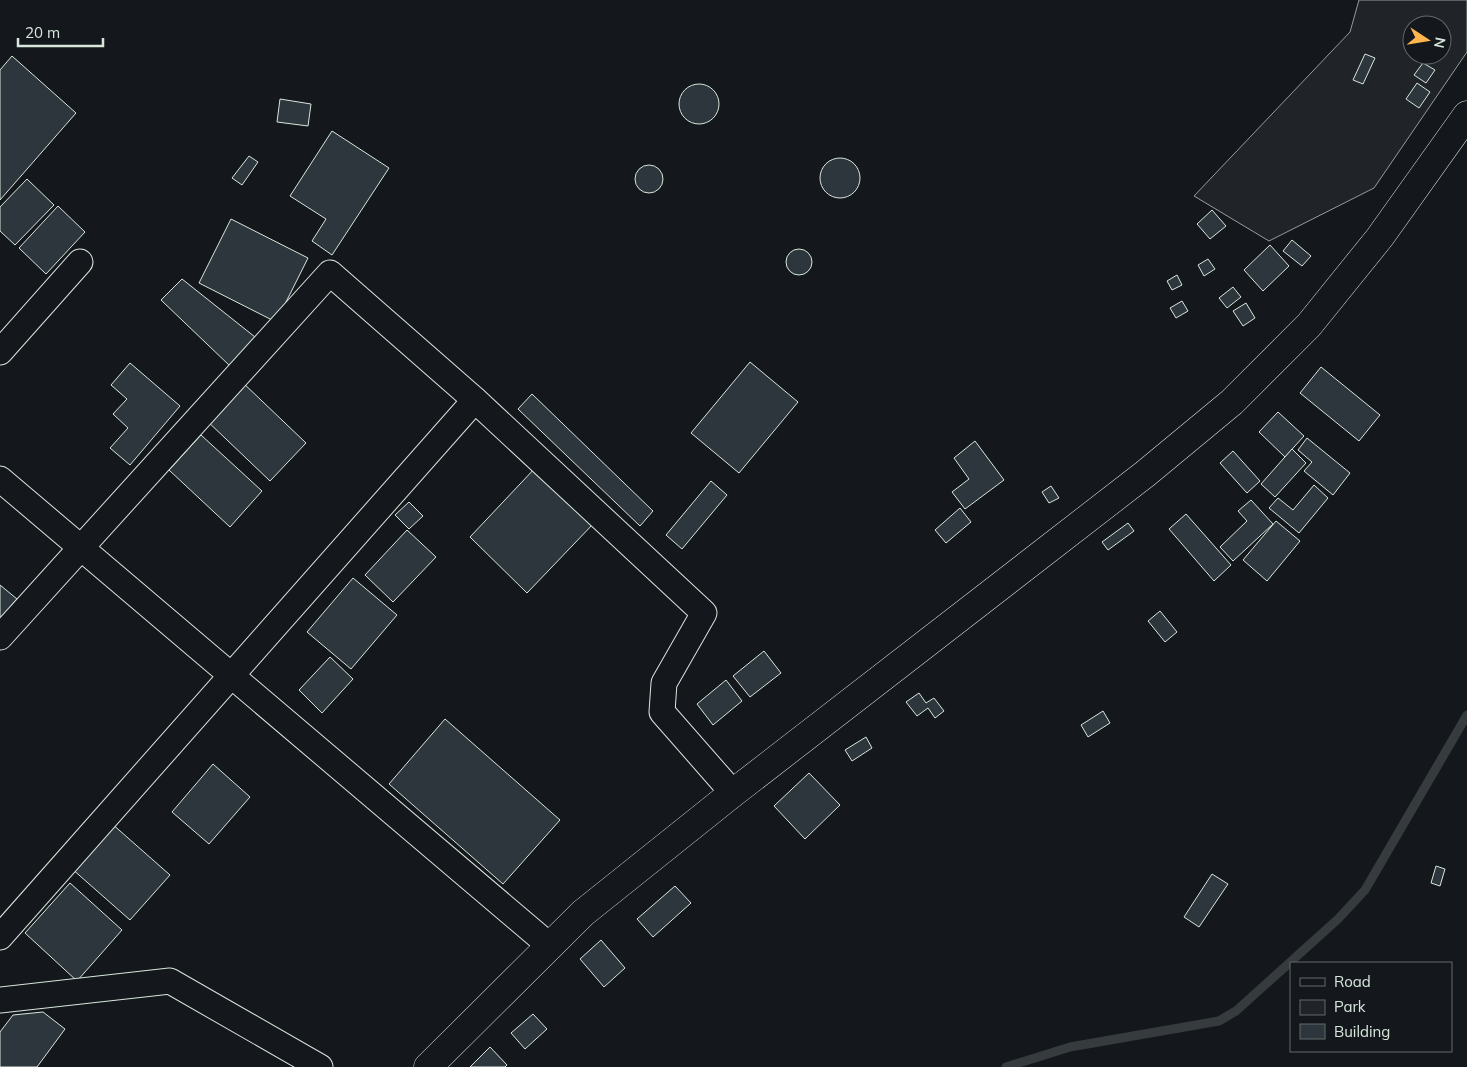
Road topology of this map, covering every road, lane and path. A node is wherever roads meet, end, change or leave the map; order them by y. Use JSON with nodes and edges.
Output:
{"nodes":[{"id":1,"x":1467,"y":114,"type":"edge"},
{"id":2,"x":80,"y":262,"type":"dead end"},
{"id":3,"x":0,"y":352,"type":"edge"},
{"id":4,"x":475,"y":400,"type":"junction"},
{"id":5,"x":0,"y":479,"type":"edge"},
{"id":6,"x":81,"y":548,"type":"junction"},
{"id":7,"x":0,"y":637,"type":"edge"},
{"id":8,"x":231,"y":676,"type":"junction"},
{"id":9,"x":733,"y":793,"type":"junction"},
{"id":10,"x":0,"y":937,"type":"edge"},
{"id":11,"x":550,"y":946,"type":"junction"},
{"id":12,"x":0,"y":1000,"type":"edge"},
{"id":13,"x":320,"y":1067,"type":"edge"},
{"id":14,"x":428,"y":1067,"type":"edge"}],
"edges":[{"from":1,"to":9,"type":"main road"},
{"from":2,"to":3,"type":"street"},
{"from":4,"to":6,"type":"street"},
{"from":4,"to":8,"type":"street"},
{"from":4,"to":9,"type":"street"},
{"from":5,"to":6,"type":"street"},
{"from":6,"to":7,"type":"street"},
{"from":6,"to":8,"type":"street"},
{"from":8,"to":10,"type":"street"},
{"from":8,"to":11,"type":"street"},
{"from":9,"to":11,"type":"main road"},
{"from":11,"to":14,"type":"main road"},
{"from":12,"to":13,"type":"street"}]}
